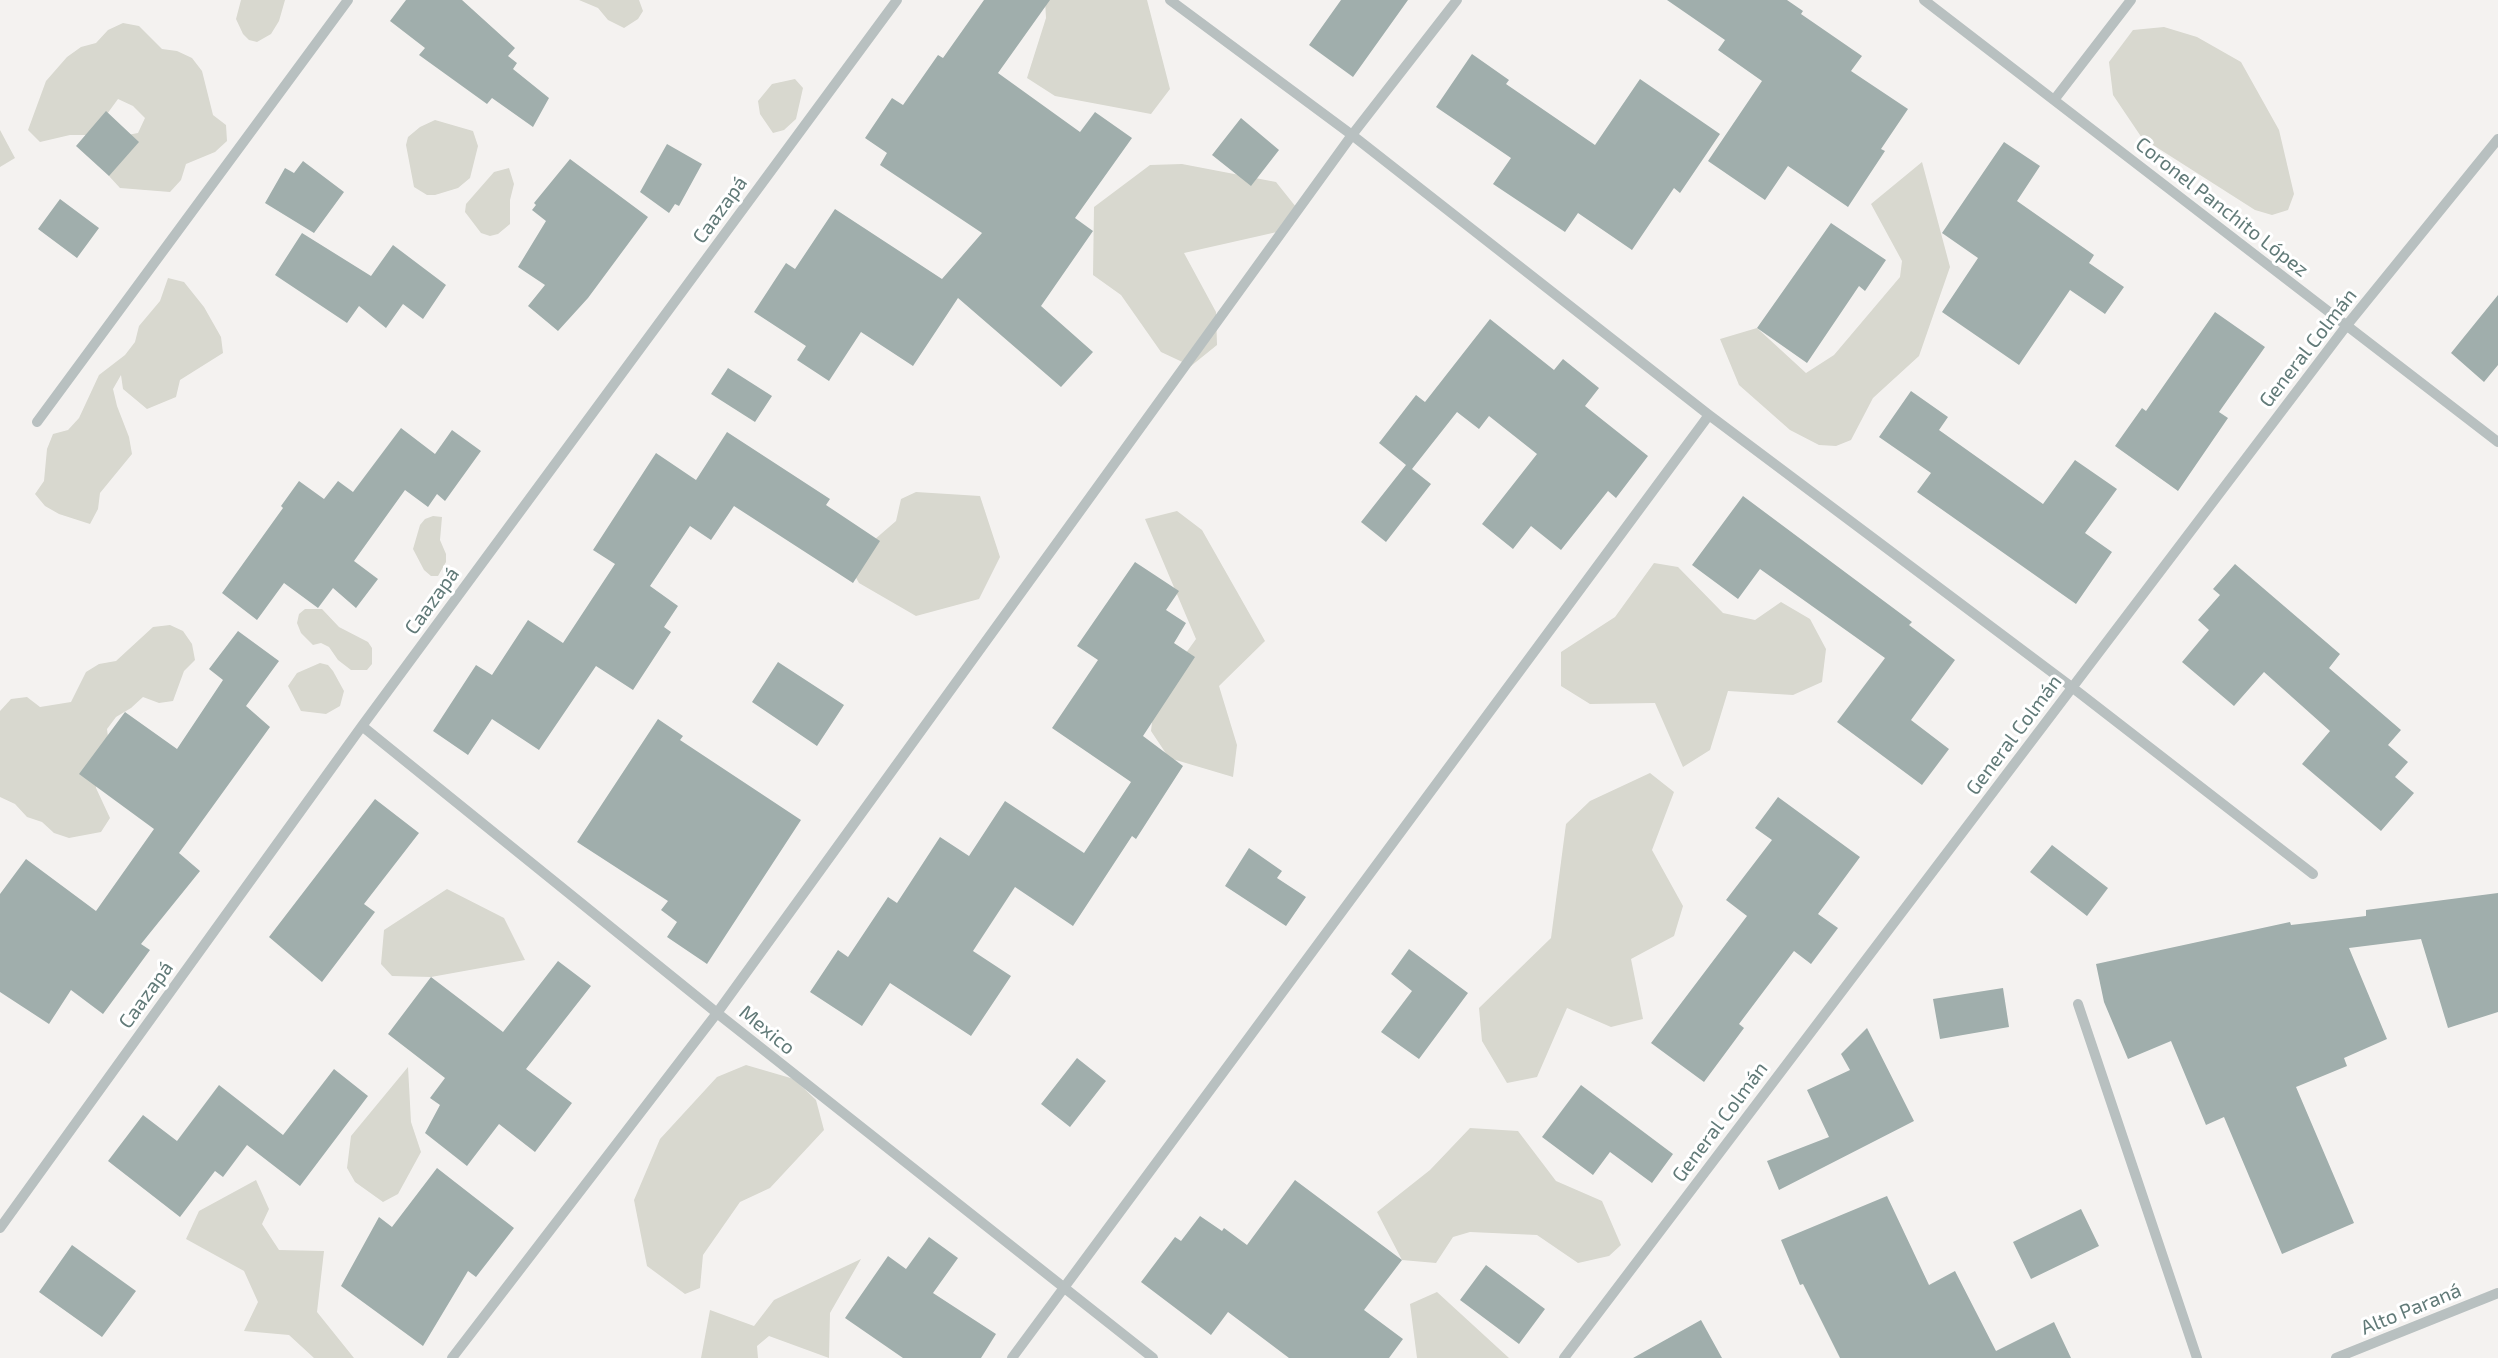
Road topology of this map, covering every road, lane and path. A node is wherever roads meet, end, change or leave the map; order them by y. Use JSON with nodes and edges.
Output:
{"nodes":[{"id":1,"x":348,"y":0,"type":"edge"},
{"id":2,"x":897,"y":0,"type":"edge"},
{"id":3,"x":1170,"y":0,"type":"edge"},
{"id":4,"x":1457,"y":0,"type":"edge"},
{"id":5,"x":1924,"y":0,"type":"edge"},
{"id":6,"x":2131,"y":0,"type":"edge"},
{"id":7,"x":2054,"y":100,"type":"junction"},
{"id":8,"x":1353,"y":135,"type":"junction"},
{"id":9,"x":2498,"y":139,"type":"edge"},
{"id":10,"x":2347,"y":325,"type":"junction"},
{"id":11,"x":1709,"y":415,"type":"junction"},
{"id":12,"x":37,"y":422,"type":"dead end"},
{"id":13,"x":2498,"y":442,"type":"edge"},
{"id":14,"x":2073,"y":688,"type":"junction"},
{"id":15,"x":362,"y":726,"type":"junction"},
{"id":16,"x":2313,"y":874,"type":"dead end"},
{"id":17,"x":2078,"y":1004,"type":"dead end"},
{"id":18,"x":717,"y":1013,"type":"junction"},
{"id":19,"x":0,"y":1228,"type":"edge"},
{"id":20,"x":1063,"y":1289,"type":"junction"},
{"id":21,"x":2498,"y":1293,"type":"edge"},
{"id":22,"x":452,"y":1358,"type":"edge"},
{"id":23,"x":1012,"y":1358,"type":"edge"},
{"id":24,"x":1154,"y":1358,"type":"edge"},
{"id":25,"x":1564,"y":1358,"type":"edge"},
{"id":26,"x":2197,"y":1358,"type":"edge"},
{"id":27,"x":2336,"y":1358,"type":"edge"}],
"edges":[{"from":1,"to":12,"type":"street"},
{"from":2,"to":15,"type":"street","name":"Caazapá"},
{"from":3,"to":8,"type":"street"},
{"from":4,"to":8,"type":"street"},
{"from":5,"to":7,"type":"street","name":"Coronel Panchito López"},
{"from":6,"to":7,"type":"street"},
{"from":7,"to":10,"type":"street","name":"Coronel Panchito López"},
{"from":8,"to":11,"type":"street"},
{"from":8,"to":18,"type":"street"},
{"from":9,"to":10,"type":"street","name":"General Colmán"},
{"from":10,"to":13,"type":"street","name":"Coronel Panchito López"},
{"from":10,"to":14,"type":"street","name":"General Colmán"},
{"from":11,"to":14,"type":"street"},
{"from":11,"to":20,"type":"street"},
{"from":14,"to":16,"type":"street"},
{"from":14,"to":25,"type":"street","name":"General Colmán"},
{"from":15,"to":18,"type":"street","name":"Mexico"},
{"from":15,"to":19,"type":"street","name":"Caazapá"},
{"from":17,"to":26,"type":"street"},
{"from":18,"to":20,"type":"street","name":"Mexico"},
{"from":18,"to":22,"type":"street"},
{"from":20,"to":23,"type":"street"},
{"from":20,"to":24,"type":"street","name":"Mexico"},
{"from":21,"to":27,"type":"street","name":"Alto Paraná"}]}
